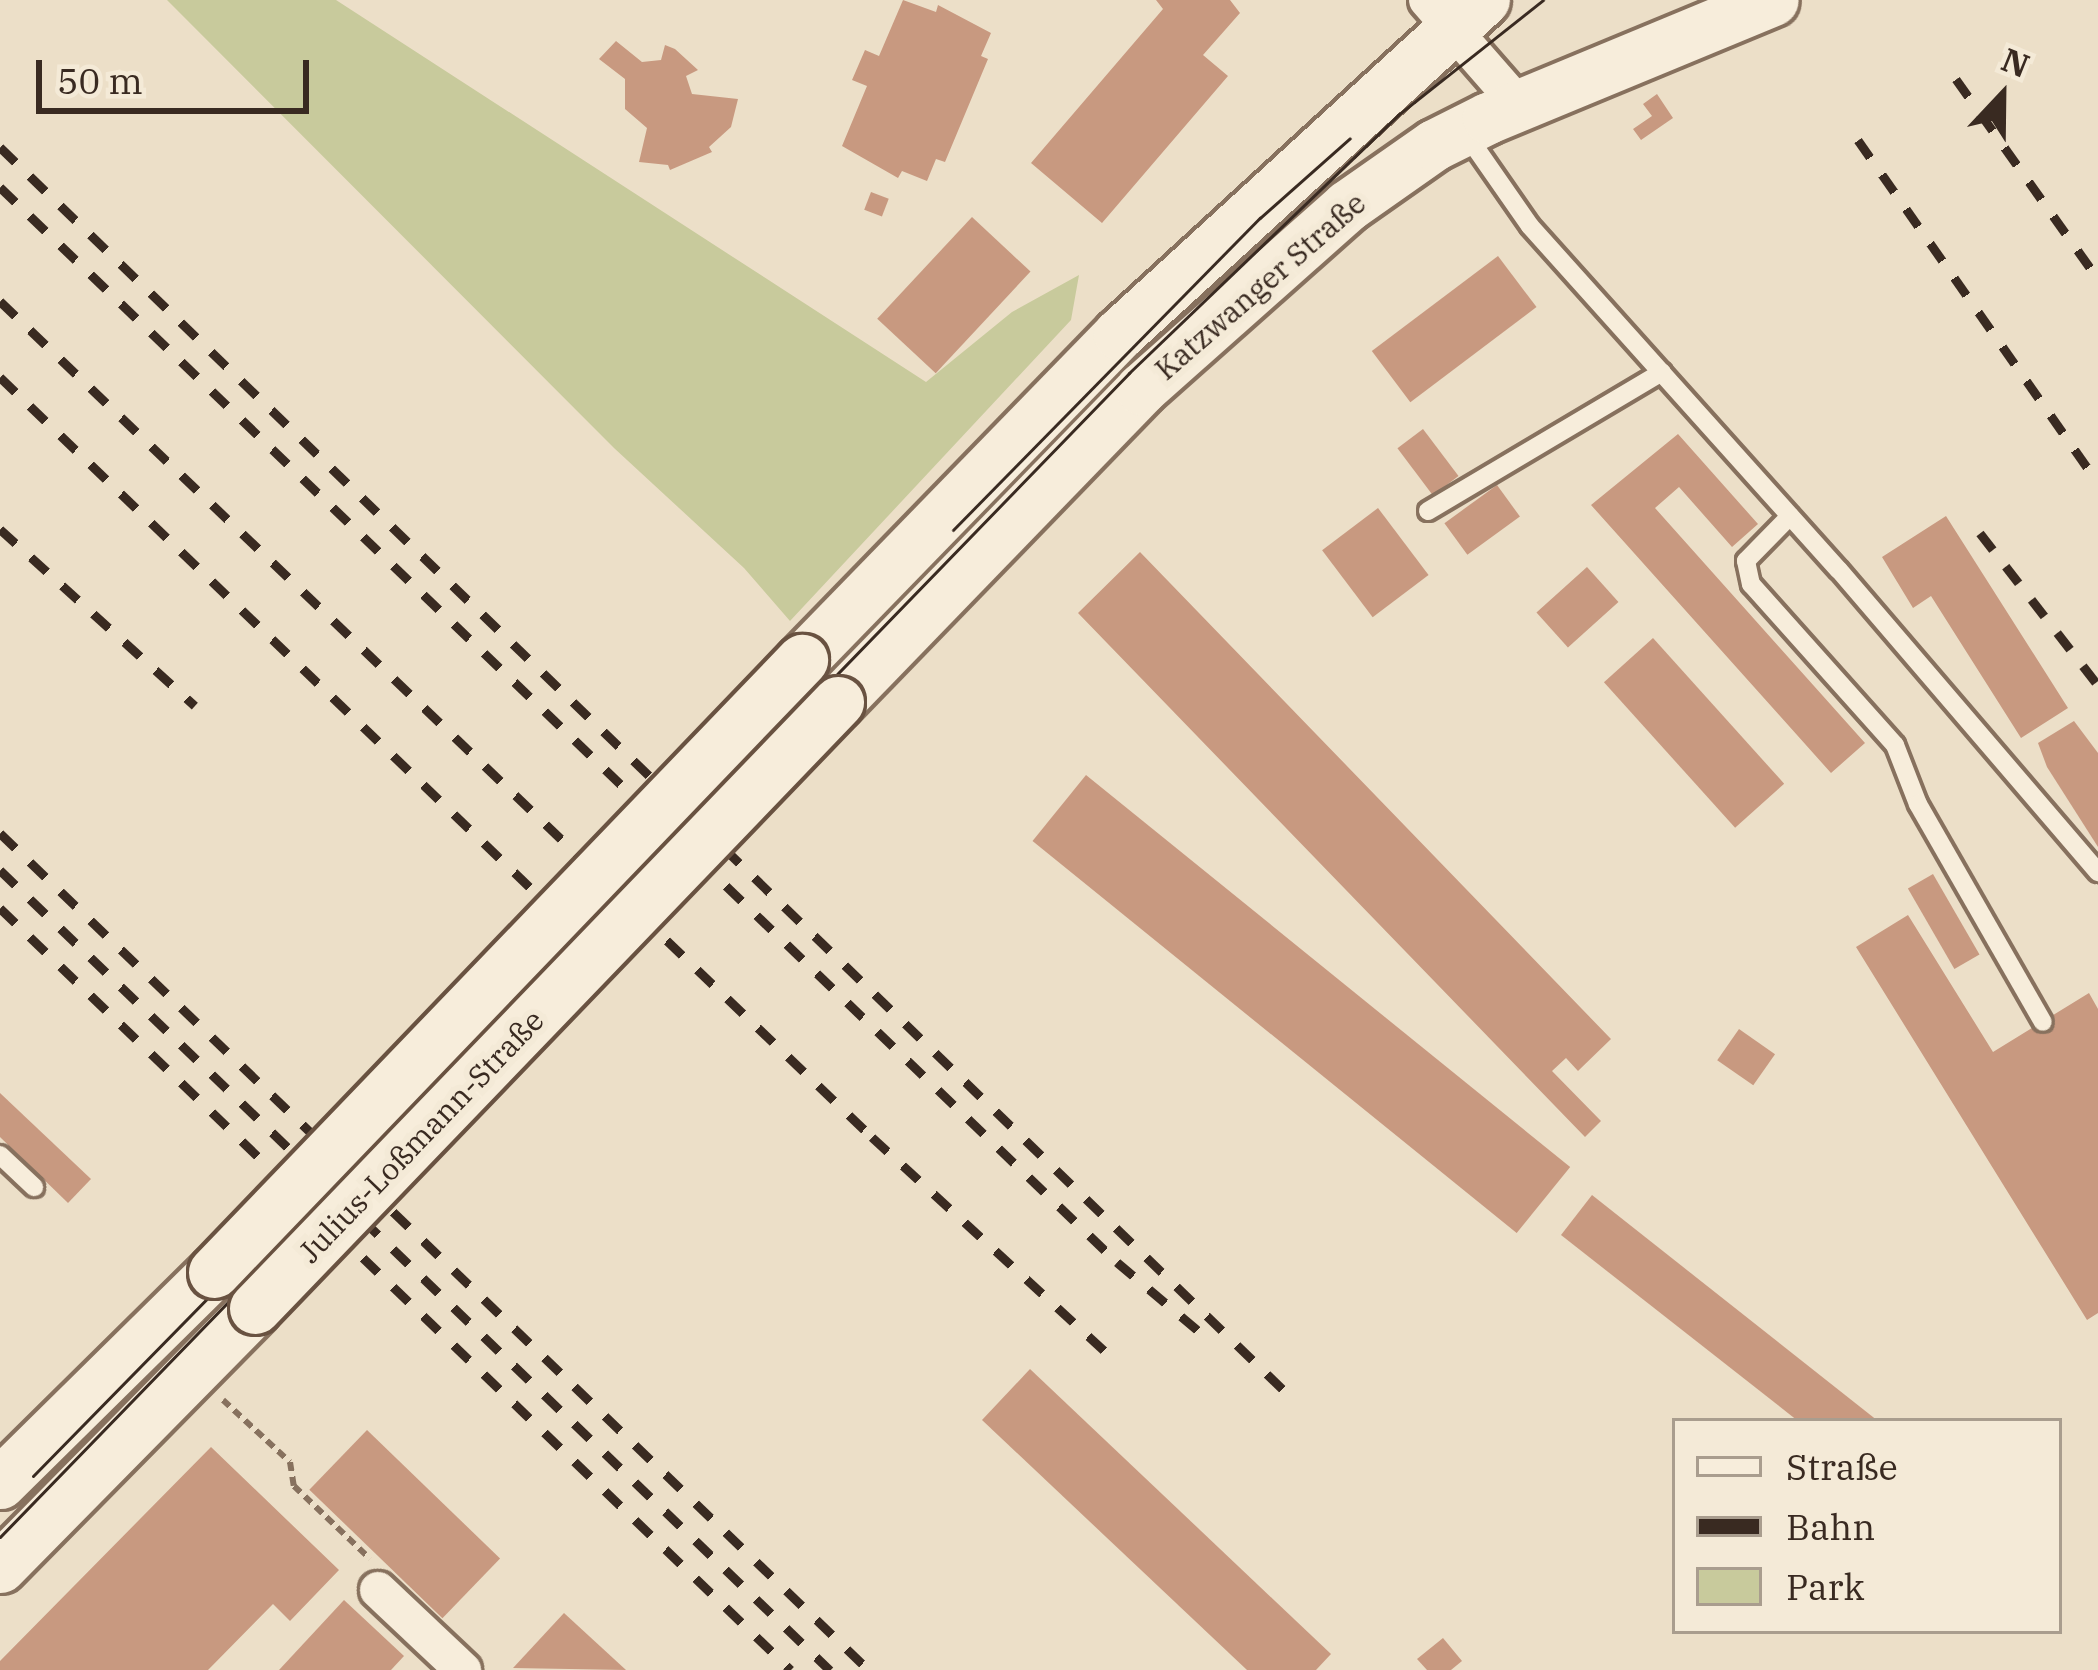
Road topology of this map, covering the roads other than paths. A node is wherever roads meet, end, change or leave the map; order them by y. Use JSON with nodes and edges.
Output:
{"nodes":[{"id":1,"x":1773,"y":0,"type":"edge"},
{"id":2,"x":1455,"y":9,"type":"edge"},
{"id":3,"x":1518,"y":104,"type":"junction"},
{"id":4,"x":1464,"y":130,"type":"junction"},
{"id":5,"x":1662,"y":372,"type":"junction"},
{"id":6,"x":1428,"y":511,"type":"dead end"},
{"id":7,"x":1790,"y":516,"type":"junction"},
{"id":8,"x":802,"y":660,"type":"joint"},
{"id":9,"x":838,"y":702,"type":"joint"},
{"id":10,"x":2098,"y":872,"type":"edge"},
{"id":11,"x":2043,"y":1022,"type":"dead end"},
{"id":12,"x":0,"y":1155,"type":"edge"},
{"id":13,"x":34,"y":1187,"type":"dead end"},
{"id":14,"x":0,"y":1483,"type":"edge"},
{"id":15,"x":0,"y":1567,"type":"edge"},
{"id":16,"x":378,"y":1590,"type":"road end"},
{"id":17,"x":450,"y":1666,"type":"edge"}],
"edges":[{"from":1,"to":3,"type":"main road","name":"Katzwanger Straße"},
{"from":2,"to":3,"type":"street"},
{"from":2,"to":8,"type":"main road","name":"Katzwanger Straße"},
{"from":3,"to":4,"type":"main road","name":"Katzwanger Straße"},
{"from":4,"to":5,"type":"lane"},
{"from":4,"to":9,"type":"main road","name":"Katzwanger Straße"},
{"from":5,"to":6,"type":"lane"},
{"from":5,"to":7,"type":"lane"},
{"from":7,"to":10,"type":"lane"},
{"from":7,"to":11,"type":"lane"},
{"from":8,"to":14,"type":"main road","name":"Julius-Loßmann-Straße","bridge":true},
{"from":9,"to":15,"type":"main road","name":"Julius-Loßmann-Straße","bridge":true},
{"from":12,"to":13,"type":"lane"},
{"from":16,"to":17,"type":"street"}]}
